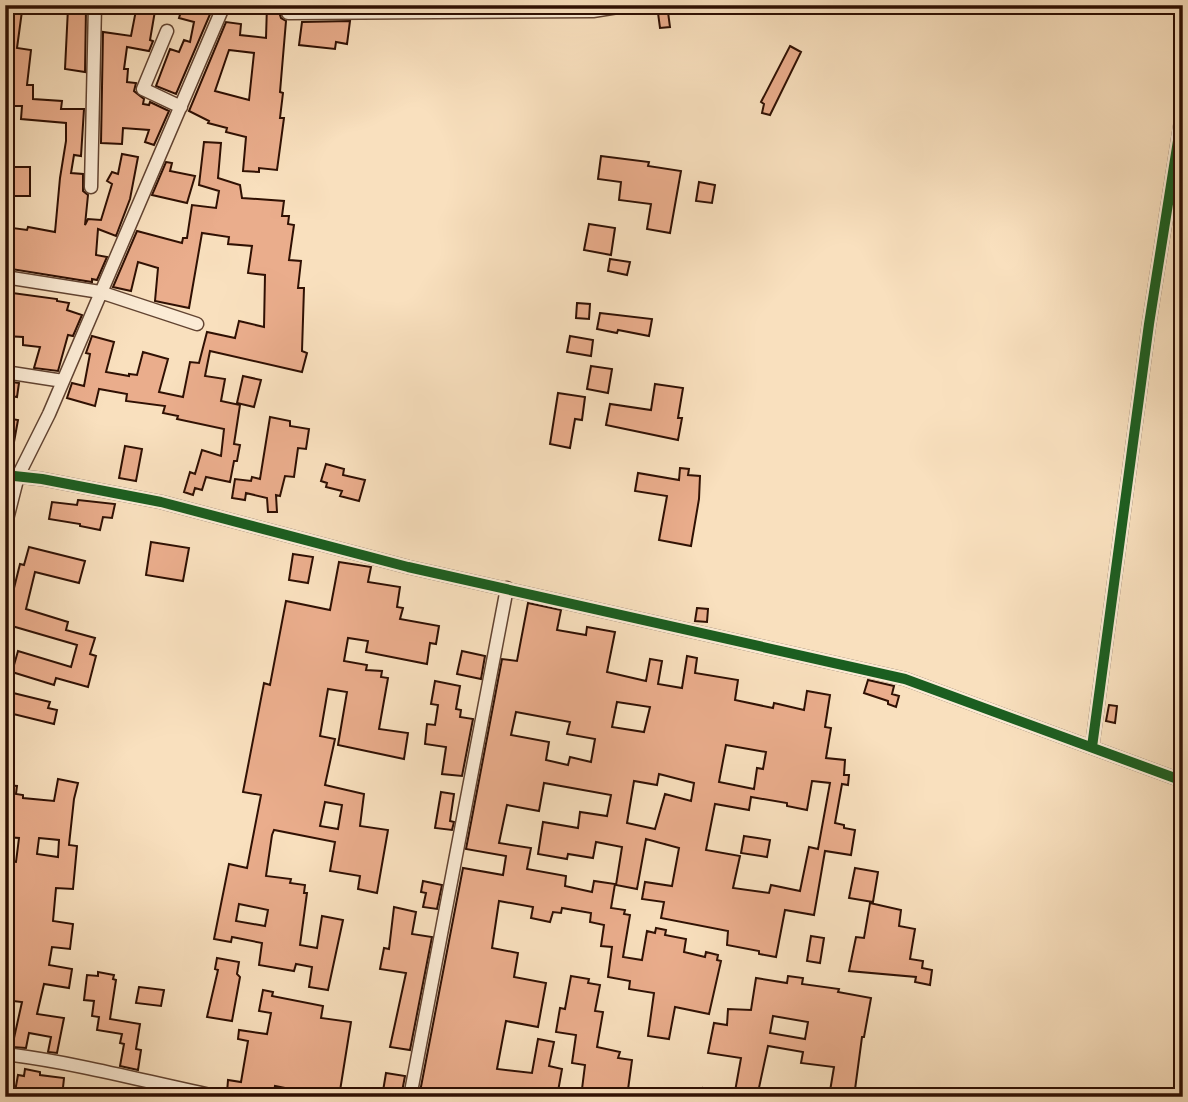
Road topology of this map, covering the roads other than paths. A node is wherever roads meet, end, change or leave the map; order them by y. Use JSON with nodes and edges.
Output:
{"nodes":[{"id":1,"x":95,"y":5,"type":"edge"},
{"id":2,"x":224,"y":5,"type":"edge"},
{"id":3,"x":630,"y":5,"type":"edge"},
{"id":4,"x":840,"y":5,"type":"edge"},
{"id":5,"x":847,"y":5,"type":"edge"},
{"id":6,"x":288,"y":13,"type":"dead end"},
{"id":7,"x":167,"y":31,"type":"dead end"},
{"id":8,"x":181,"y":107,"type":"junction"},
{"id":9,"x":1183,"y":109,"type":"edge"},
{"id":10,"x":91,"y":187,"type":"dead end"},
{"id":11,"x":5,"y":277,"type":"edge"},
{"id":12,"x":100,"y":292,"type":"junction"},
{"id":13,"x":197,"y":324,"type":"dead end"},
{"id":14,"x":5,"y":372,"type":"edge"},
{"id":15,"x":62,"y":381,"type":"junction"},
{"id":16,"x":12,"y":475,"type":"edge"},
{"id":17,"x":5,"y":527,"type":"edge"},
{"id":18,"x":507,"y":588,"type":"junction"},
{"id":19,"x":1092,"y":747,"type":"junction"},
{"id":20,"x":1183,"y":781,"type":"edge"},
{"id":21,"x":13,"y":1055,"type":"dead end"},
{"id":22,"x":220,"y":1097,"type":"edge"},
{"id":23,"x":410,"y":1097,"type":"edge"}],
"edges":[{"from":1,"to":10,"type":"street"},
{"from":2,"to":8,"type":"street"},
{"from":3,"to":6,"type":"street"},
{"from":4,"to":5,"type":"street"},
{"from":7,"to":8,"type":"street"},
{"from":8,"to":12,"type":"street"},
{"from":9,"to":19,"type":"street"},
{"from":11,"to":12,"type":"street"},
{"from":12,"to":13,"type":"street"},
{"from":12,"to":15,"type":"street"},
{"from":14,"to":15,"type":"street"},
{"from":15,"to":16,"type":"street"},
{"from":16,"to":17,"type":"street"},
{"from":16,"to":18,"type":"street"},
{"from":18,"to":19,"type":"street"},
{"from":18,"to":23,"type":"street"},
{"from":19,"to":20,"type":"street"},
{"from":21,"to":22,"type":"street"}]}
